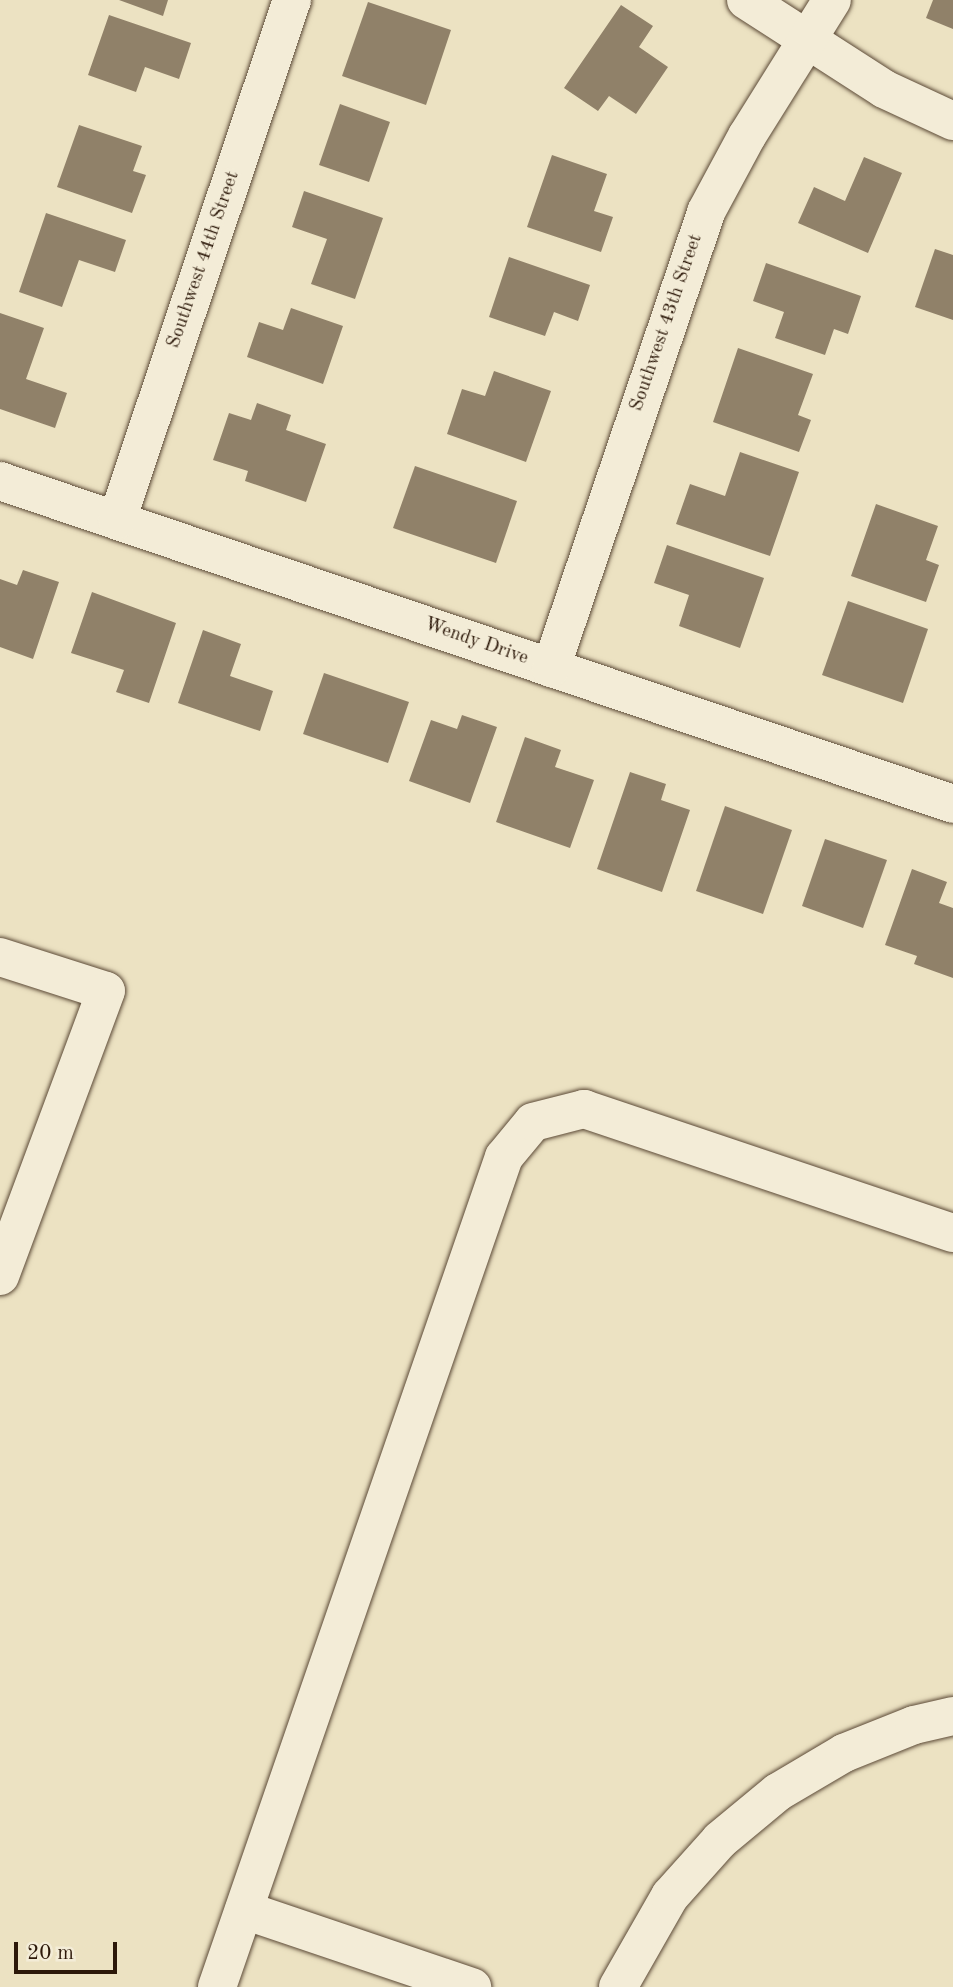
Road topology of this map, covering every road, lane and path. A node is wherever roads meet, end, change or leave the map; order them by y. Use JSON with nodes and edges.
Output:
{"nodes":[{"id":1,"x":292,"y":0,"type":"edge"},
{"id":2,"x":746,"y":0,"type":"edge"},
{"id":3,"x":832,"y":0,"type":"edge"},
{"id":4,"x":805,"y":42,"type":"junction"},
{"id":5,"x":953,"y":121,"type":"edge"},
{"id":6,"x":0,"y":481,"type":"edge"},
{"id":7,"x":117,"y":520,"type":"junction"},
{"id":8,"x":551,"y":668,"type":"junction"},
{"id":9,"x":953,"y":804,"type":"edge"},
{"id":10,"x":0,"y":957,"type":"edge"},
{"id":11,"x":953,"y":1233,"type":"edge"},
{"id":12,"x":0,"y":1276,"type":"edge"},
{"id":13,"x":953,"y":1716,"type":"edge"},
{"id":14,"x":244,"y":1909,"type":"junction"},
{"id":15,"x":217,"y":1987,"type":"edge"},
{"id":16,"x":472,"y":1987,"type":"edge"},
{"id":17,"x":618,"y":1987,"type":"edge"}],
"edges":[{"from":1,"to":7,"type":"street","name":"Southwest 44th Street"},
{"from":2,"to":4,"type":"street"},
{"from":3,"to":4,"type":"street","name":"Southwest 43th Street"},
{"from":4,"to":5,"type":"street"},
{"from":4,"to":8,"type":"street","name":"Southwest 43th Street"},
{"from":6,"to":7,"type":"street","name":"Wendy Drive"},
{"from":7,"to":8,"type":"street","name":"Wendy Drive"},
{"from":8,"to":9,"type":"street","name":"Wendy Drive"},
{"from":10,"to":12,"type":"street"},
{"from":11,"to":14,"type":"street"},
{"from":13,"to":17,"type":"street"},
{"from":14,"to":15,"type":"street"},
{"from":14,"to":16,"type":"street"}]}
